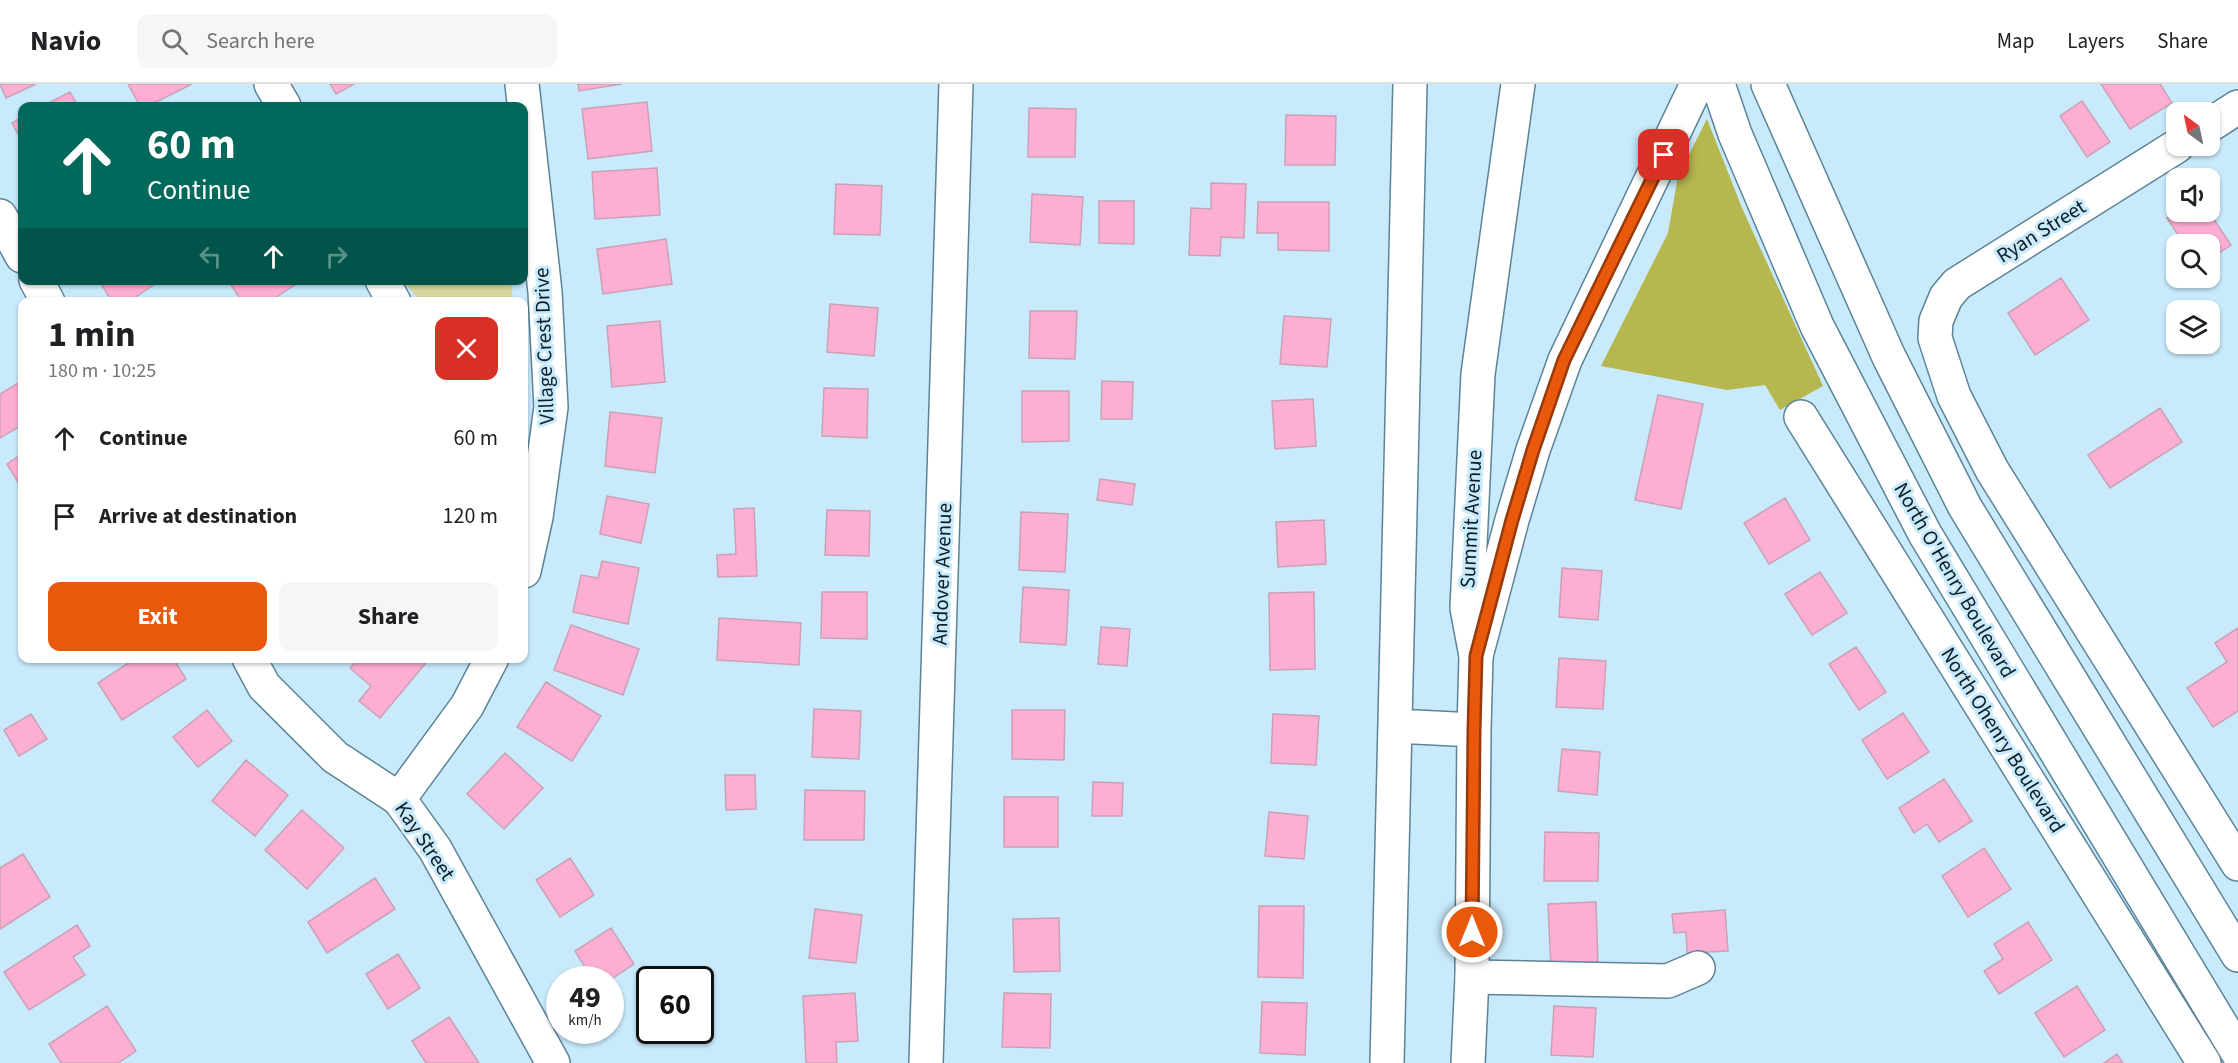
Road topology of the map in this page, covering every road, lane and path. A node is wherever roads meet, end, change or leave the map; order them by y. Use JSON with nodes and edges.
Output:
{"nodes":[{"id":1,"x":271,"y":84,"type":"edge"},
{"id":2,"x":522,"y":84,"type":"edge"},
{"id":3,"x":956,"y":84,"type":"edge"},
{"id":4,"x":1410,"y":84,"type":"edge"},
{"id":5,"x":1518,"y":84,"type":"edge"},
{"id":6,"x":1697,"y":84,"type":"edge"},
{"id":7,"x":1718,"y":84,"type":"edge"},
{"id":8,"x":1768,"y":84,"type":"edge"},
{"id":9,"x":282,"y":102,"type":"edge"},
{"id":10,"x":524,"y":102,"type":"edge"},
{"id":11,"x":2238,"y":107,"type":"edge"},
{"id":12,"x":2220,"y":119,"type":"edge"},
{"id":13,"x":528,"y":138,"type":"edge"},
{"id":14,"x":2166,"y":152,"type":"edge"},
{"id":15,"x":0,"y":216,"type":"edge"},
{"id":16,"x":18,"y":249,"type":"edge"},
{"id":17,"x":537,"y":383,"type":"edge"},
{"id":18,"x":1802,"y":417,"type":"dead end"},
{"id":19,"x":528,"y":553,"type":"edge"},
{"id":20,"x":1476,"y":656,"type":"junction"},
{"id":21,"x":252,"y":663,"type":"edge"},
{"id":22,"x":489,"y":663,"type":"edge"},
{"id":23,"x":1396,"y":726,"type":"junction"},
{"id":24,"x":1474,"y":730,"type":"junction"},
{"id":25,"x":399,"y":799,"type":"junction"},
{"id":26,"x":2238,"y":864,"type":"edge"},
{"id":27,"x":2238,"y":955,"type":"edge"},
{"id":28,"x":1698,"y":968,"type":"dead end"},
{"id":29,"x":1472,"y":976,"type":"junction"},
{"id":30,"x":2238,"y":1053,"type":"edge"},
{"id":31,"x":554,"y":1063,"type":"edge"},
{"id":32,"x":926,"y":1063,"type":"edge"},
{"id":33,"x":1387,"y":1063,"type":"edge"},
{"id":34,"x":1468,"y":1063,"type":"edge"},
{"id":35,"x":2204,"y":1063,"type":"edge"}],
"edges":[{"from":1,"to":9,"type":"main road"},
{"from":2,"to":10,"type":"main road","name":"Village Crest Drive"},
{"from":3,"to":32,"type":"main road","name":"Andover Avenue"},
{"from":4,"to":23,"type":"main road"},
{"from":5,"to":20,"type":"main road","name":"Summit Avenue"},
{"from":6,"to":20,"type":"main road"},
{"from":7,"to":30,"type":"main road","name":"North O'Henry Boulevard"},
{"from":8,"to":27,"type":"main road"},
{"from":11,"to":12,"type":"main road"},
{"from":13,"to":17,"type":"main road","name":"Village Crest Drive"},
{"from":14,"to":26,"type":"main road","name":"Ryan Street"},
{"from":15,"to":16,"type":"main road"},
{"from":17,"to":19,"type":"main road","name":"Village Crest Drive"},
{"from":18,"to":35,"type":"main road","name":"North Ohenry Boulevard"},
{"from":20,"to":24,"type":"main road","name":"Summit Avenue"},
{"from":21,"to":25,"type":"main road","name":"Kay Street"},
{"from":22,"to":25,"type":"main road"},
{"from":23,"to":24,"type":"main road"},
{"from":23,"to":33,"type":"main road"},
{"from":24,"to":29,"type":"main road","name":"Summit Avenue"},
{"from":25,"to":31,"type":"main road","name":"Kay Street"},
{"from":28,"to":29,"type":"main road"},
{"from":29,"to":34,"type":"main road","name":"Summit Avenue"}]}
